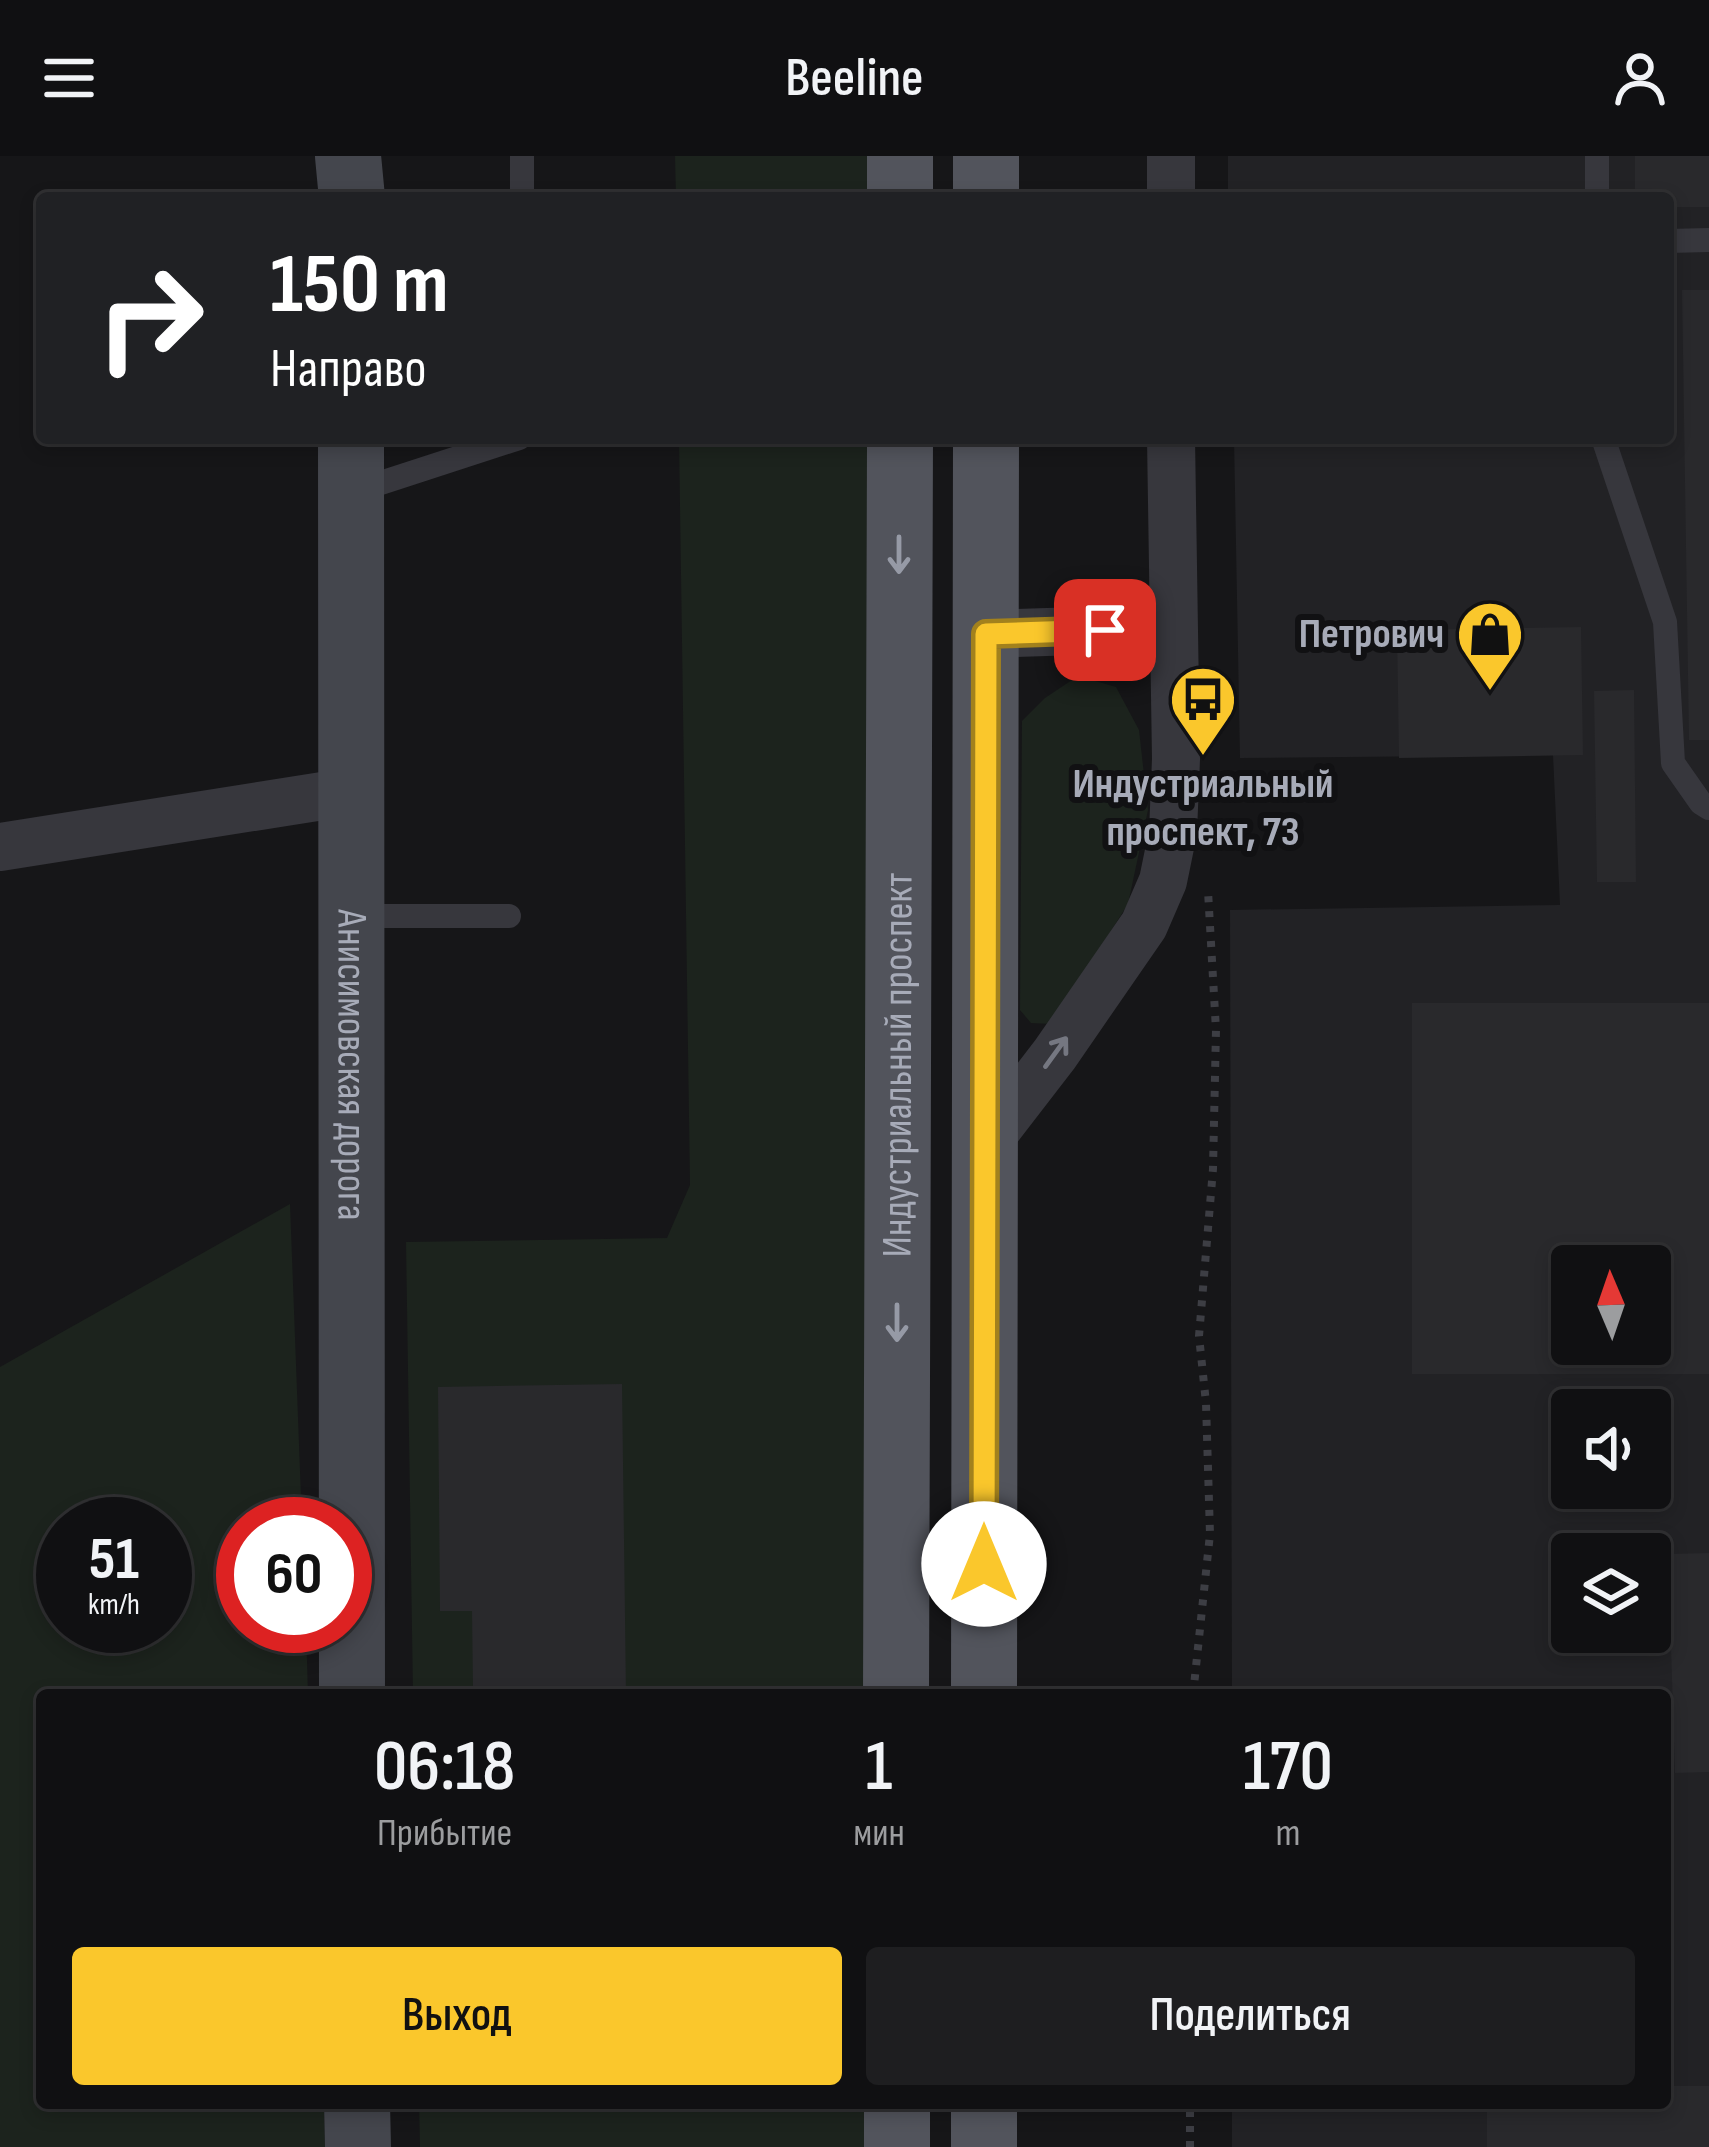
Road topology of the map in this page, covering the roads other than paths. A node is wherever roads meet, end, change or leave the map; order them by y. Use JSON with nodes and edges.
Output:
{"nodes":[{"id":1,"x":348,"y":156,"type":"edge"},
{"id":2,"x":522,"y":156,"type":"edge"},
{"id":3,"x":900,"y":156,"type":"edge"},
{"id":4,"x":986,"y":156,"type":"edge"},
{"id":5,"x":1171,"y":156,"type":"edge"},
{"id":6,"x":1597,"y":156,"type":"edge"},
{"id":7,"x":352,"y":192,"type":"edge"},
{"id":8,"x":522,"y":192,"type":"edge"},
{"id":9,"x":900,"y":192,"type":"edge"},
{"id":10,"x":986,"y":192,"type":"edge"},
{"id":11,"x":1171,"y":192,"type":"edge"},
{"id":12,"x":1598,"y":192,"type":"edge"},
{"id":13,"x":1674,"y":241,"type":"edge"},
{"id":14,"x":1709,"y":241,"type":"edge"},
{"id":15,"x":481,"y":444,"type":"edge"},
{"id":16,"x":900,"y":444,"type":"edge"},
{"id":17,"x":986,"y":444,"type":"edge"},
{"id":18,"x":1171,"y":444,"type":"edge"},
{"id":19,"x":1605,"y":444,"type":"edge"},
{"id":20,"x":350,"y":465,"type":"edge"},
{"id":21,"x":1172,"y":628,"type":"junction"},
{"id":22,"x":986,"y":634,"type":"junction"},
{"id":23,"x":348,"y":792,"type":"junction"},
{"id":24,"x":1709,"y":808,"type":"edge"},
{"id":25,"x":0,"y":847,"type":"edge"},
{"id":26,"x":349,"y":916,"type":"junction"},
{"id":27,"x":509,"y":916,"type":"dead end"},
{"id":28,"x":985,"y":1145,"type":"junction"},
{"id":29,"x":352,"y":1689,"type":"edge"},
{"id":30,"x":896,"y":1689,"type":"edge"},
{"id":31,"x":984,"y":1689,"type":"edge"},
{"id":32,"x":357,"y":2109,"type":"edge"},
{"id":33,"x":897,"y":2109,"type":"edge"},
{"id":34,"x":984,"y":2109,"type":"edge"},
{"id":35,"x":358,"y":2147,"type":"edge"},
{"id":36,"x":897,"y":2147,"type":"edge"},
{"id":37,"x":984,"y":2147,"type":"edge"}],
"edges":[{"from":1,"to":7,"type":"street"},
{"from":2,"to":8,"type":"lane"},
{"from":3,"to":9,"type":"main road"},
{"from":4,"to":10,"type":"main road"},
{"from":5,"to":11,"type":"street"},
{"from":6,"to":12,"type":"lane"},
{"from":13,"to":14,"type":"lane"},
{"from":15,"to":20,"type":"lane"},
{"from":16,"to":30,"type":"main road","name":"Индустриальный проспект","one_way":true},
{"from":17,"to":22,"type":"main road","name":"Индустриальный проспект"},
{"from":18,"to":21,"type":"street"},
{"from":19,"to":24,"type":"lane"},
{"from":20,"to":23,"type":"street","name":"Анисимовская дорога"},
{"from":21,"to":22,"type":"street"},
{"from":28,"to":21,"type":"street","one_way":true},
{"from":22,"to":28,"type":"main road","name":"Индустриальный проспект"},
{"from":23,"to":25,"type":"street"},
{"from":23,"to":26,"type":"street","name":"Анисимовская дорога"},
{"from":26,"to":27,"type":"lane"},
{"from":26,"to":29,"type":"street","name":"Анисимовская дорога"},
{"from":28,"to":31,"type":"main road","name":"Индустриальный проспект"},
{"from":32,"to":35,"type":"street"},
{"from":33,"to":36,"type":"main road"},
{"from":34,"to":37,"type":"main road"}]}
